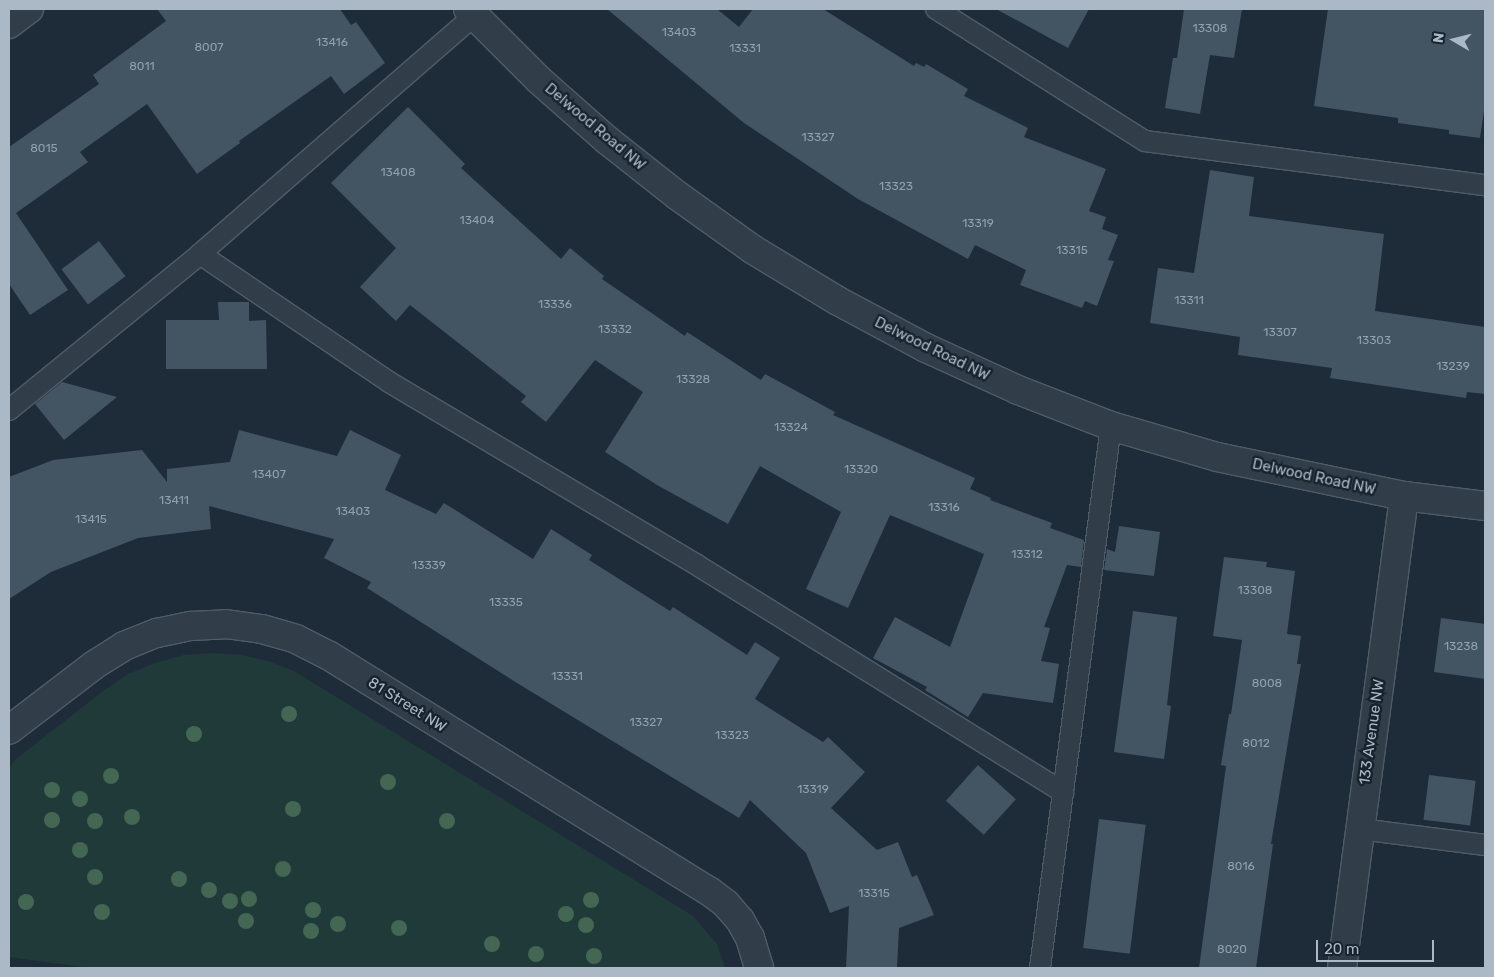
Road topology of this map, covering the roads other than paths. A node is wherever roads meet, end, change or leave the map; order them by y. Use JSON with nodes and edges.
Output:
{"nodes":[{"id":1,"x":29,"y":9,"type":"edge"},
{"id":2,"x":936,"y":9,"type":"edge"},
{"id":3,"x":471,"y":12,"type":"edge"},
{"id":4,"x":9,"y":24,"type":"edge"},
{"id":5,"x":1485,"y":186,"type":"edge"},
{"id":6,"x":200,"y":254,"type":"junction"},
{"id":7,"x":9,"y":410,"type":"edge"},
{"id":8,"x":1111,"y":426,"type":"junction"},
{"id":9,"x":1404,"y":496,"type":"junction"},
{"id":10,"x":1485,"y":506,"type":"edge"},
{"id":11,"x":9,"y":730,"type":"edge"},
{"id":12,"x":1062,"y":792,"type":"junction"},
{"id":13,"x":1360,"y":829,"type":"junction"},
{"id":14,"x":1485,"y":845,"type":"edge"},
{"id":15,"x":759,"y":968,"type":"edge"},
{"id":16,"x":1040,"y":968,"type":"edge"},
{"id":17,"x":1342,"y":968,"type":"edge"}],
"edges":[{"from":1,"to":4,"type":"street"},
{"from":2,"to":5,"type":"lane"},
{"from":3,"to":6,"type":"lane"},
{"from":3,"to":8,"type":"street","name":"Delwood Road NW"},
{"from":6,"to":7,"type":"lane"},
{"from":6,"to":12,"type":"lane"},
{"from":8,"to":9,"type":"street","name":"Delwood Road NW"},
{"from":8,"to":12,"type":"lane"},
{"from":9,"to":10,"type":"street","name":"Delwood Road NW"},
{"from":9,"to":13,"type":"street","name":"133 Avenue NW"},
{"from":11,"to":15,"type":"street","name":"81 Street NW"},
{"from":12,"to":16,"type":"lane"},
{"from":13,"to":14,"type":"lane"},
{"from":13,"to":17,"type":"street","name":"133 Avenue NW"}]}
